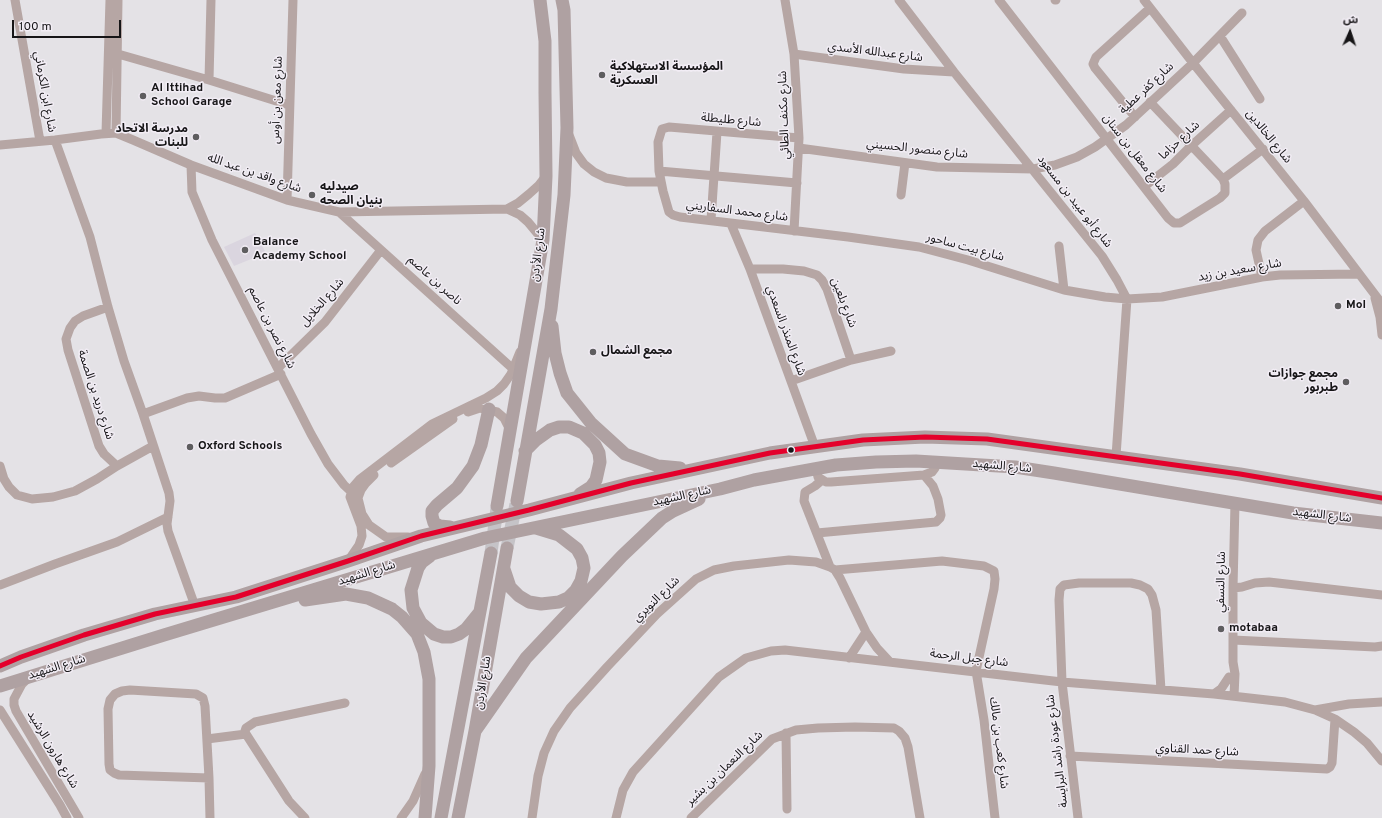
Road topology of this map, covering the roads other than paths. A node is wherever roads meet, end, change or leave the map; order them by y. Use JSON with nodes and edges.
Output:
{"nodes":[{"id":1,"x":15,"y":0,"type":"edge"},
{"id":2,"x":110,"y":0,"type":"edge"},
{"id":3,"x":118,"y":0,"type":"edge"},
{"id":4,"x":211,"y":0,"type":"edge"},
{"id":5,"x":293,"y":0,"type":"edge"},
{"id":6,"x":540,"y":0,"type":"edge"},
{"id":7,"x":785,"y":0,"type":"edge"},
{"id":8,"x":899,"y":0,"type":"edge"},
{"id":9,"x":999,"y":0,"type":"edge"},
{"id":10,"x":564,"y":3,"type":"edge"},
{"id":11,"x":1149,"y":3,"type":"edge"},
{"id":12,"x":1242,"y":13,"type":"dead end"},
{"id":13,"x":1220,"y":36,"type":"junction"},
{"id":14,"x":113,"y":54,"type":"junction"},
{"id":15,"x":794,"y":54,"type":"junction"},
{"id":16,"x":1193,"y":63,"type":"junction"},
{"id":17,"x":954,"y":72,"type":"junction"},
{"id":18,"x":209,"y":80,"type":"junction"},
{"id":19,"x":1260,"y":99,"type":"dead end"},
{"id":20,"x":1150,"y":102,"type":"junction"},
{"id":21,"x":289,"y":105,"type":"junction"},
{"id":22,"x":1231,"y":110,"type":"junction"},
{"id":23,"x":1135,"y":117,"type":"junction"},
{"id":24,"x":567,"y":128,"type":"junction"},
{"id":25,"x":662,"y":129,"type":"joint"},
{"id":26,"x":717,"y":132,"type":"junction"},
{"id":27,"x":106,"y":133,"type":"junction"},
{"id":28,"x":116,"y":133,"type":"junction"},
{"id":29,"x":1108,"y":139,"type":"junction"},
{"id":30,"x":54,"y":140,"type":"junction"},
{"id":31,"x":40,"y":141,"type":"junction"},
{"id":32,"x":799,"y":143,"type":"junction"},
{"id":33,"x":0,"y":145,"type":"edge"},
{"id":34,"x":1191,"y":146,"type":"junction"},
{"id":35,"x":1263,"y":149,"type":"junction"},
{"id":36,"x":905,"y":162,"type":"junction"},
{"id":37,"x":191,"y":165,"type":"junction"},
{"id":38,"x":1033,"y":169,"type":"junction"},
{"id":39,"x":659,"y":171,"type":"junction"},
{"id":40,"x":546,"y":176,"type":"junction"},
{"id":41,"x":713,"y":176,"type":"junction"},
{"id":42,"x":1223,"y":179,"type":"junction"},
{"id":43,"x":661,"y":182,"type":"junction"},
{"id":44,"x":797,"y":183,"type":"junction"},
{"id":45,"x":1145,"y":186,"type":"junction"},
{"id":46,"x":901,"y":195,"type":"dead end"},
{"id":47,"x":287,"y":200,"type":"junction"},
{"id":48,"x":1304,"y":201,"type":"junction"},
{"id":49,"x":507,"y":209,"type":"junction"},
{"id":50,"x":339,"y":212,"type":"junction"},
{"id":51,"x":711,"y":220,"type":"junction"},
{"id":52,"x":731,"y":224,"type":"junction"},
{"id":53,"x":794,"y":231,"type":"junction"},
{"id":54,"x":543,"y":240,"type":"junction"},
{"id":55,"x":1059,"y":246,"type":"dead end"},
{"id":56,"x":381,"y":250,"type":"junction"},
{"id":57,"x":750,"y":269,"type":"junction"},
{"id":58,"x":1359,"y":274,"type":"junction"},
{"id":59,"x":1262,"y":277,"type":"junction"},
{"id":60,"x":1064,"y":290,"type":"junction"},
{"id":61,"x":1372,"y":292,"type":"junction"},
{"id":62,"x":1126,"y":299,"type":"junction"},
{"id":63,"x":1382,"y":304,"type":"edge"},
{"id":64,"x":108,"y":307,"type":"junction"},
{"id":65,"x":550,"y":313,"type":"junction"},
{"id":66,"x":528,"y":333,"type":"junction"},
{"id":67,"x":1382,"y":335,"type":"edge"},
{"id":68,"x":891,"y":351,"type":"dead end"},
{"id":69,"x":851,"y":360,"type":"junction"},
{"id":70,"x":512,"y":368,"type":"junction"},
{"id":71,"x":279,"y":371,"type":"junction"},
{"id":72,"x":791,"y":381,"type":"junction"},
{"id":73,"x":487,"y":404,"type":"junction"},
{"id":74,"x":143,"y":414,"type":"junction"},
{"id":75,"x":511,"y":431,"type":"junction"},
{"id":76,"x":153,"y":446,"type":"junction"},
{"id":77,"x":815,"y":447,"type":"junction"},
{"id":78,"x":525,"y":451,"type":"junction"},
{"id":79,"x":1116,"y":456,"type":"junction"},
{"id":80,"x":936,"y":462,"type":"junction"},
{"id":81,"x":0,"y":466,"type":"edge"},
{"id":82,"x":117,"y":466,"type":"junction"},
{"id":83,"x":710,"y":466,"type":"junction"},
{"id":84,"x":819,"y":474,"type":"junction"},
{"id":85,"x":924,"y":474,"type":"junction"},
{"id":86,"x":720,"y":489,"type":"junction"},
{"id":87,"x":354,"y":495,"type":"junction"},
{"id":88,"x":1382,"y":498,"type":"edge"},
{"id":89,"x":517,"y":501,"type":"tunnel mouth"},
{"id":90,"x":557,"y":503,"type":"junction"},
{"id":91,"x":1235,"y":504,"type":"junction"},
{"id":92,"x":498,"y":506,"type":"tunnel mouth"},
{"id":93,"x":168,"y":517,"type":"junction"},
{"id":94,"x":1382,"y":523,"type":"edge"},
{"id":95,"x":456,"y":527,"type":"junction"},
{"id":96,"x":534,"y":528,"type":"junction"},
{"id":97,"x":817,"y":533,"type":"junction"},
{"id":98,"x":421,"y":536,"type":"junction"},
{"id":99,"x":507,"y":548,"type":"tunnel mouth"},
{"id":100,"x":442,"y":551,"type":"junction"},
{"id":101,"x":491,"y":553,"type":"tunnel mouth"},
{"id":102,"x":348,"y":561,"type":"junction"},
{"id":103,"x":503,"y":566,"type":"junction"},
{"id":104,"x":833,"y":569,"type":"junction"},
{"id":105,"x":0,"y":585,"type":"edge"},
{"id":106,"x":1233,"y":588,"type":"junction"},
{"id":107,"x":1382,"y":595,"type":"edge"},
{"id":108,"x":195,"y":606,"type":"junction"},
{"id":109,"x":252,"y":609,"type":"junction"},
{"id":110,"x":480,"y":612,"type":"junction"},
{"id":111,"x":866,"y":632,"type":"junction"},
{"id":112,"x":1233,"y":640,"type":"junction"},
{"id":113,"x":1382,"y":646,"type":"edge"},
{"id":114,"x":848,"y":658,"type":"junction"},
{"id":115,"x":890,"y":662,"type":"junction"},
{"id":116,"x":0,"y":666,"type":"edge"},
{"id":117,"x":976,"y":671,"type":"junction"},
{"id":118,"x":33,"y":675,"type":"junction"},
{"id":119,"x":1232,"y":678,"type":"junction"},
{"id":120,"x":1062,"y":682,"type":"junction"},
{"id":121,"x":0,"y":686,"type":"edge"},
{"id":122,"x":1161,"y":690,"type":"junction"},
{"id":123,"x":1214,"y":694,"type":"junction"},
{"id":124,"x":1231,"y":696,"type":"junction"},
{"id":125,"x":1249,"y":697,"type":"junction"},
{"id":126,"x":1382,"y":702,"type":"edge"},
{"id":127,"x":345,"y":704,"type":"dead end"},
{"id":128,"x":14,"y":706,"type":"junction"},
{"id":129,"x":0,"y":710,"type":"edge"},
{"id":130,"x":1315,"y":710,"type":"junction"},
{"id":131,"x":1335,"y":719,"type":"junction"},
{"id":132,"x":475,"y":732,"type":"junction"},
{"id":133,"x":786,"y":733,"type":"junction"},
{"id":134,"x":246,"y":734,"type":"junction"},
{"id":135,"x":207,"y":739,"type":"junction"},
{"id":136,"x":1070,"y":756,"type":"junction"},
{"id":137,"x":1382,"y":761,"type":"edge"},
{"id":138,"x":429,"y":766,"type":"junction"},
{"id":139,"x":209,"y":778,"type":"junction"},
{"id":140,"x":788,"y":809,"type":"dead end"},
{"id":141,"x":66,"y":818,"type":"edge"},
{"id":142,"x":79,"y":818,"type":"edge"},
{"id":143,"x":210,"y":818,"type":"edge"},
{"id":144,"x":305,"y":818,"type":"edge"},
{"id":145,"x":401,"y":818,"type":"edge"},
{"id":146,"x":425,"y":818,"type":"edge"},
{"id":147,"x":440,"y":818,"type":"edge"},
{"id":148,"x":458,"y":818,"type":"edge"},
{"id":149,"x":532,"y":818,"type":"edge"},
{"id":150,"x":616,"y":818,"type":"edge"},
{"id":151,"x":691,"y":818,"type":"edge"},
{"id":152,"x":920,"y":818,"type":"edge"},
{"id":153,"x":995,"y":818,"type":"edge"},
{"id":154,"x":1078,"y":818,"type":"edge"}],
"edges":[{"from":1,"to":31,"type":"street","name":"شارع ابن الكرماني"},
{"from":2,"to":14,"type":"street"},
{"from":3,"to":14,"type":"street"},
{"from":4,"to":18,"type":"street"},
{"from":5,"to":21,"type":"street","name":"شارع معن بن أوس"},
{"from":6,"to":40,"type":"highway","name":"شارع الأردن"},
{"from":7,"to":15,"type":"street","name":"شارع مكنف الطائي"},
{"from":8,"to":17,"type":"street","name":"شارع أبو عبيد بن مسعود"},
{"from":9,"to":29,"type":"street","name":"شارع معقل بن سنان"},
{"from":10,"to":24,"type":"highway","name":"شارع الأردن"},
{"from":11,"to":16,"type":"street","name":"شارع الخالدين"},
{"from":11,"to":23,"type":"street"},
{"from":12,"to":13,"type":"street","name":"شارع كفر عطية"},
{"from":13,"to":16,"type":"street","name":"شارع كفر عطية"},
{"from":13,"to":19,"type":"street"},
{"from":14,"to":18,"type":"street"},
{"from":14,"to":27,"type":"street"},
{"from":14,"to":28,"type":"street"},
{"from":15,"to":17,"type":"street","name":"شارع عبدالله الأسدي"},
{"from":15,"to":32,"type":"street","name":"شارع مكنف الطائي"},
{"from":16,"to":20,"type":"street","name":"شارع كفر عطية"},
{"from":16,"to":22,"type":"street","name":"شارع الخالدين"},
{"from":17,"to":38,"type":"street","name":"شارع أبو عبيد بن مسعود"},
{"from":18,"to":21,"type":"street"},
{"from":20,"to":23,"type":"street","name":"شارع كفر عطية"},
{"from":20,"to":34,"type":"street"},
{"from":21,"to":47,"type":"street","name":"شارع معن بن أوس"},
{"from":22,"to":34,"type":"street","name":"شارع حزاما"},
{"from":22,"to":35,"type":"street","name":"شارع الخالدين"},
{"from":23,"to":29,"type":"street","name":"شارع كفر عطية"},
{"from":24,"to":43,"type":"street"},
{"from":24,"to":65,"type":"highway","name":"شارع الأردن"},
{"from":25,"to":26,"type":"street","name":"شارع طليطلة"},
{"from":25,"to":39,"type":"street","name":"شارع محمد السفاريني"},
{"from":26,"to":32,"type":"street","name":"شارع طليطلة"},
{"from":26,"to":41,"type":"street"},
{"from":27,"to":28,"type":"street","name":"شارع واقد بن عبد الله"},
{"from":27,"to":30,"type":"street","name":"شارع واقد بن عبد الله"},
{"from":28,"to":37,"type":"street","name":"شارع واقد بن عبد الله"},
{"from":29,"to":38,"type":"street","name":"شارع كفر عطية"},
{"from":29,"to":45,"type":"street","name":"شارع معقل بن سنان"},
{"from":30,"to":31,"type":"street","name":"شارع واقد بن عبد الله"},
{"from":30,"to":64,"type":"street"},
{"from":31,"to":33,"type":"street","name":"شارع واقد بن عبد الله"},
{"from":32,"to":36,"type":"street","name":"شارع منصور الحسيني"},
{"from":32,"to":44,"type":"street","name":"شارع مكنف الطائي"},
{"from":34,"to":42,"type":"street"},
{"from":34,"to":45,"type":"street","name":"شارع حزاما"},
{"from":35,"to":42,"type":"street"},
{"from":35,"to":48,"type":"street","name":"شارع الخالدين"},
{"from":36,"to":38,"type":"street","name":"شارع منصور الحسيني"},
{"from":36,"to":46,"type":"street"},
{"from":37,"to":47,"type":"street","name":"شارع واقد بن عبد الله"},
{"from":37,"to":71,"type":"street","name":"شارع نصر بن عاصم"},
{"from":38,"to":62,"type":"street","name":"شارع أبو عبيد بن مسعود"},
{"from":39,"to":41,"type":"street"},
{"from":39,"to":43,"type":"street","name":"شارع محمد السفاريني"},
{"from":40,"to":49,"type":"street"},
{"from":40,"to":54,"type":"highway","name":"شارع الأردن"},
{"from":41,"to":44,"type":"street"},
{"from":41,"to":51,"type":"street"},
{"from":42,"to":45,"type":"street","name":"شارع معقل بن سنان"},
{"from":43,"to":51,"type":"street","name":"شارع محمد السفاريني"},
{"from":44,"to":53,"type":"street","name":"شارع مكنف الطائي"},
{"from":47,"to":50,"type":"street","name":"شارع واقد بن عبد الله"},
{"from":48,"to":58,"type":"street","name":"شارع الخالدين"},
{"from":48,"to":59,"type":"street"},
{"from":49,"to":50,"type":"street","name":"شارع واقد بن عبد الله"},
{"from":49,"to":54,"type":"street"},
{"from":50,"to":56,"type":"street","name":"ناصر بن عاصم"},
{"from":51,"to":52,"type":"street","name":"شارع محمد السفاريني"},
{"from":52,"to":53,"type":"street","name":"شارع محمد السفاريني"},
{"from":52,"to":57,"type":"street","name":"شارع المنذر السعدي"},
{"from":53,"to":60,"type":"street","name":"شارع بيت ساحور"},
{"from":54,"to":66,"type":"highway","name":"شارع الأردن"},
{"from":55,"to":60,"type":"street"},
{"from":56,"to":70,"type":"street","name":"ناصر بن عاصم"},
{"from":56,"to":71,"type":"street","name":"شارع الخلايل"},
{"from":57,"to":69,"type":"street","name":"شارع بلعين"},
{"from":57,"to":72,"type":"street","name":"شارع المنذر السعدي"},
{"from":58,"to":59,"type":"street","name":"شارع سعيد بن زيد"},
{"from":58,"to":61,"type":"street","name":"شارع الخالدين"},
{"from":59,"to":62,"type":"street","name":"شارع سعيد بن زيد"},
{"from":60,"to":62,"type":"street","name":"شارع بيت ساحور"},
{"from":61,"to":63,"type":"street"},
{"from":61,"to":67,"type":"street"},
{"from":62,"to":79,"type":"street","name":"شارع أبو عبيد بن مسعود"},
{"from":64,"to":74,"type":"street"},
{"from":64,"to":82,"type":"street","name":"شارع دريد بن الصمة"},
{"from":65,"to":78,"type":"highway","name":"شارع الأردن"},
{"from":65,"to":83,"type":"highway"},
{"from":66,"to":70,"type":"street"},
{"from":66,"to":75,"type":"highway","name":"شارع الأردن"},
{"from":68,"to":69,"type":"street"},
{"from":69,"to":72,"type":"street"},
{"from":70,"to":73,"type":"street"},
{"from":71,"to":74,"type":"street","name":"شارع الخلايل"},
{"from":71,"to":87,"type":"street","name":"شارع نصر بن عاصم"},
{"from":72,"to":77,"type":"street","name":"شارع المنذر السعدي"},
{"from":73,"to":75,"type":"street"},
{"from":73,"to":87,"type":"street"},
{"from":73,"to":95,"type":"highway"},
{"from":74,"to":76,"type":"street"},
{"from":75,"to":92,"type":"highway","name":"شارع الأردن"},
{"from":76,"to":82,"type":"street"},
{"from":76,"to":93,"type":"street"},
{"from":77,"to":79,"type":"highway","name":"شارع الشهيد"},
{"from":77,"to":83,"type":"highway","name":"شارع الشهيد"},
{"from":78,"to":89,"type":"highway","name":"شارع الأردن"},
{"from":78,"to":90,"type":"highway"},
{"from":79,"to":88,"type":"highway","name":"شارع الشهيد"},
{"from":80,"to":84,"type":"highway","name":"شارع الشهيد"},
{"from":80,"to":85,"type":"street"},
{"from":80,"to":91,"type":"highway","name":"شارع الشهيد"},
{"from":81,"to":82,"type":"street"},
{"from":83,"to":90,"type":"highway","name":"شارع الشهيد"},
{"from":84,"to":85,"type":"street"},
{"from":84,"to":86,"type":"highway","name":"شارع الشهيد"},
{"from":84,"to":97,"type":"street"},
{"from":85,"to":97,"type":"street"},
{"from":86,"to":96,"type":"highway","name":"شارع الشهيد"},
{"from":86,"to":132,"type":"highway"},
{"from":87,"to":98,"type":"street","name":"شارع نصر بن عاصم"},
{"from":87,"to":102,"type":"street","name":"شارع نصر بن عاصم"},
{"from":90,"to":95,"type":"highway","name":"شارع الشهيد"},
{"from":91,"to":94,"type":"highway","name":"شارع الشهيد"},
{"from":91,"to":106,"type":"street","name":"شارع النسفي"},
{"from":93,"to":105,"type":"street"},
{"from":93,"to":108,"type":"street"},
{"from":95,"to":98,"type":"highway","name":"شارع الشهيد"},
{"from":96,"to":100,"type":"highway","name":"شارع الشهيد"},
{"from":96,"to":103,"type":"highway"},
{"from":97,"to":104,"type":"street"},
{"from":98,"to":102,"type":"highway","name":"شارع الشهيد"},
{"from":99,"to":103,"type":"highway","name":"شارع الأردن"},
{"from":100,"to":109,"type":"highway","name":"شارع الشهيد"},
{"from":100,"to":110,"type":"highway"},
{"from":101,"to":110,"type":"highway","name":"شارع الأردن"},
{"from":102,"to":108,"type":"highway","name":"شارع الشهيد"},
{"from":103,"to":132,"type":"highway","name":"شارع الأردن"},
{"from":104,"to":111,"type":"street"},
{"from":104,"to":117,"type":"street"},
{"from":104,"to":149,"type":"street","name":"شارع النويري"},
{"from":106,"to":107,"type":"street"},
{"from":106,"to":112,"type":"street","name":"شارع النسفي"},
{"from":108,"to":116,"type":"highway","name":"شارع الشهيد"},
{"from":109,"to":118,"type":"highway","name":"شارع الشهيد"},
{"from":109,"to":138,"type":"highway"},
{"from":110,"to":147,"type":"highway","name":"شارع الأردن"},
{"from":111,"to":114,"type":"street"},
{"from":111,"to":115,"type":"street"},
{"from":112,"to":113,"type":"street"},
{"from":112,"to":119,"type":"street","name":"شارع النسفي"},
{"from":114,"to":115,"type":"street","name":"شارع جبل الرحمة"},
{"from":114,"to":150,"type":"street","name":"شارع جبل الرحمة"},
{"from":115,"to":117,"type":"street","name":"شارع جبل الرحمة"},
{"from":117,"to":120,"type":"street","name":"شارع جبل الرحمة"},
{"from":117,"to":153,"type":"street","name":"شارع كعب بن مالك"},
{"from":118,"to":121,"type":"highway","name":"شارع الشهيد"},
{"from":118,"to":128,"type":"street","name":"شارع هارون الرشيد"},
{"from":119,"to":123,"type":"street"},
{"from":119,"to":124,"type":"street","name":"شارع النسفي"},
{"from":119,"to":125,"type":"street"},
{"from":120,"to":122,"type":"street","name":"شارع جبل الرحمة"},
{"from":120,"to":122,"type":"street","name":"شارع عودة راشد البرايسة"},
{"from":120,"to":136,"type":"street","name":"شارع عودة راشد البرايسة"},
{"from":122,"to":123,"type":"street","name":"شارع جبل الرحمة"},
{"from":123,"to":124,"type":"street","name":"شارع جبل الرحمة"},
{"from":124,"to":125,"type":"street","name":"شارع جبل الرحمة"},
{"from":125,"to":130,"type":"street","name":"شارع جبل الرحمة"},
{"from":126,"to":130,"type":"street"},
{"from":127,"to":134,"type":"street"},
{"from":128,"to":129,"type":"street"},
{"from":128,"to":142,"type":"street","name":"شارع هارون الرشيد"},
{"from":129,"to":141,"type":"street","name":"شارع هارون الرشيد"},
{"from":130,"to":131,"type":"street","name":"شارع جبل الرحمة"},
{"from":131,"to":136,"type":"street","name":"شارع حمد القناوي"},
{"from":131,"to":137,"type":"street","name":"شارع جبل الرحمة"},
{"from":132,"to":148,"type":"highway","name":"شارع الأردن"},
{"from":133,"to":140,"type":"street"},
{"from":133,"to":151,"type":"street","name":"شارع النعمان بن بشير"},
{"from":133,"to":152,"type":"street","name":"شارع النعمان بن بشير"},
{"from":134,"to":135,"type":"street"},
{"from":134,"to":144,"type":"street"},
{"from":135,"to":139,"type":"street"},
{"from":135,"to":139,"type":"street"},
{"from":136,"to":154,"type":"street","name":"شارع عودة راشد البرايسة"},
{"from":138,"to":145,"type":"street"},
{"from":138,"to":146,"type":"highway"},
{"from":139,"to":143,"type":"street"}]}
